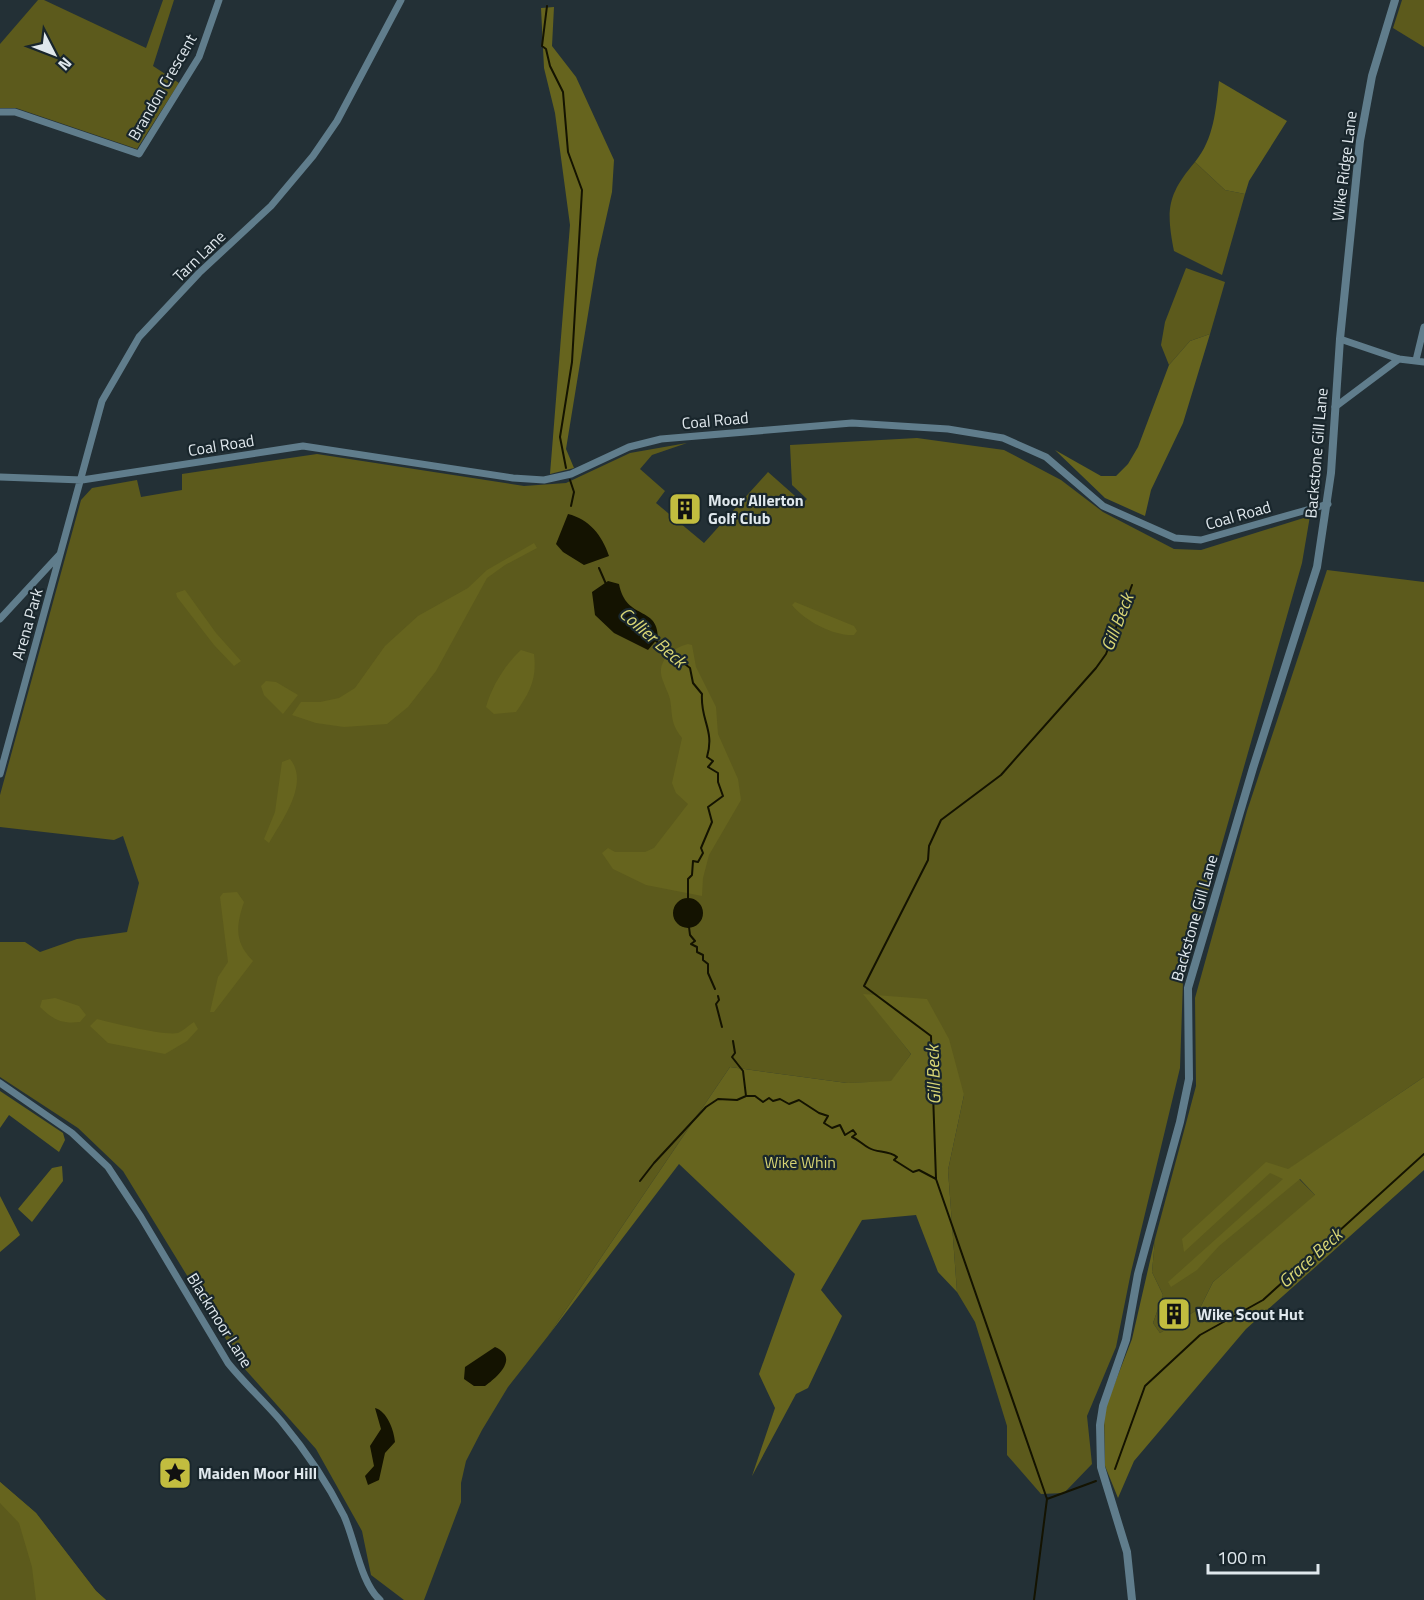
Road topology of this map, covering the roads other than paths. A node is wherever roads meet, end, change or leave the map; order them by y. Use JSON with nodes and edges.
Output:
{"nodes":[{"id":1,"x":219,"y":0,"type":"edge"},
{"id":2,"x":400,"y":0,"type":"edge"},
{"id":3,"x":1395,"y":0,"type":"edge"},
{"id":4,"x":0,"y":112,"type":"edge"},
{"id":5,"x":1424,"y":327,"type":"edge"},
{"id":6,"x":1340,"y":339,"type":"junction"},
{"id":7,"x":1400,"y":358,"type":"junction"},
{"id":8,"x":1416,"y":360,"type":"junction"},
{"id":9,"x":1424,"y":362,"type":"edge"},
{"id":10,"x":1335,"y":406,"type":"junction"},
{"id":11,"x":0,"y":477,"type":"edge"},
{"id":12,"x":82,"y":480,"type":"junction"},
{"id":13,"x":1328,"y":504,"type":"junction"},
{"id":14,"x":62,"y":552,"type":"junction"},
{"id":15,"x":0,"y":619,"type":"edge"},
{"id":16,"x":0,"y":774,"type":"edge"},
{"id":17,"x":0,"y":1083,"type":"edge"},
{"id":18,"x":380,"y":1600,"type":"edge"},
{"id":19,"x":1132,"y":1600,"type":"edge"}],
"edges":[{"from":1,"to":4,"type":"street","name":"Brandon Crescent"},
{"from":2,"to":12,"type":"street","name":"Tarn Lane"},
{"from":3,"to":6,"type":"street","name":"Wike Ridge Lane"},
{"from":5,"to":8,"type":"street"},
{"from":6,"to":7,"type":"street"},
{"from":6,"to":10,"type":"street","name":"Backstone Gill Lane"},
{"from":7,"to":8,"type":"street"},
{"from":7,"to":10,"type":"street"},
{"from":8,"to":9,"type":"street"},
{"from":10,"to":13,"type":"street","name":"Backstone Gill Lane"},
{"from":11,"to":12,"type":"street","name":"Coal Road"},
{"from":12,"to":13,"type":"street","name":"Coal Road"},
{"from":12,"to":14,"type":"street","name":"Tarn Lane"},
{"from":13,"to":19,"type":"street","name":"Backstone Gill Lane"},
{"from":14,"to":15,"type":"street"},
{"from":14,"to":16,"type":"street","name":"Arena Park"},
{"from":17,"to":18,"type":"street","name":"Blackmoor Lane"}]}
